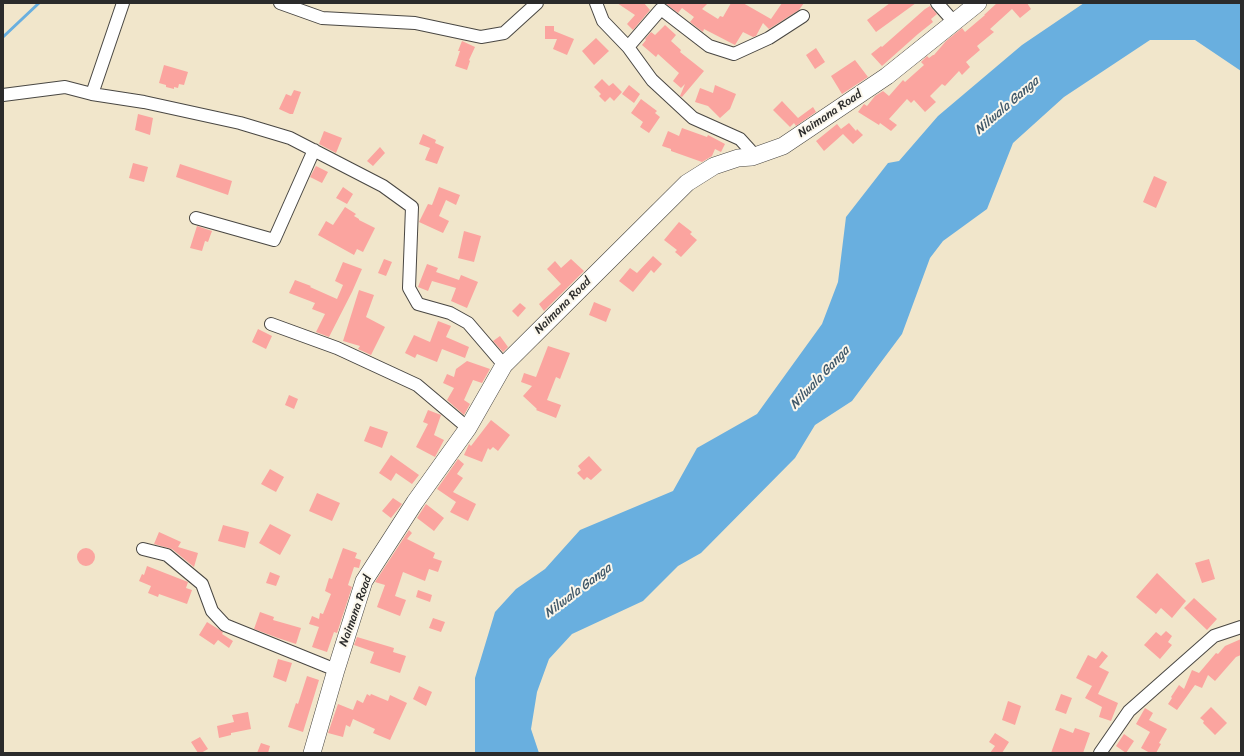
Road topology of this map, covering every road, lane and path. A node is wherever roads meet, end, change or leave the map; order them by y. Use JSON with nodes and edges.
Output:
{"nodes":[{"id":1,"x":123,"y":3,"type":"edge"},
{"id":2,"x":280,"y":3,"type":"edge"},
{"id":3,"x":537,"y":3,"type":"edge"},
{"id":4,"x":596,"y":3,"type":"edge"},
{"id":5,"x":937,"y":3,"type":"edge"},
{"id":6,"x":978,"y":3,"type":"edge"},
{"id":7,"x":803,"y":16,"type":"dead end"},
{"id":8,"x":954,"y":22,"type":"junction"},
{"id":9,"x":628,"y":47,"type":"junction"},
{"id":10,"x":92,"y":94,"type":"junction"},
{"id":11,"x":3,"y":95,"type":"edge"},
{"id":12,"x":314,"y":150,"type":"junction"},
{"id":13,"x":752,"y":157,"type":"junction"},
{"id":14,"x":196,"y":218,"type":"dead end"},
{"id":15,"x":271,"y":324,"type":"dead end"},
{"id":16,"x":504,"y":365,"type":"junction"},
{"id":17,"x":468,"y":428,"type":"junction"},
{"id":18,"x":143,"y":549,"type":"dead end"},
{"id":19,"x":1241,"y":627,"type":"edge"},
{"id":20,"x":336,"y":670,"type":"junction"},
{"id":21,"x":312,"y":753,"type":"edge"},
{"id":22,"x":1100,"y":753,"type":"edge"}],
"edges":[{"from":1,"to":10,"type":"street"},
{"from":2,"to":3,"type":"street"},
{"from":4,"to":9,"type":"street"},
{"from":5,"to":8,"type":"street"},
{"from":6,"to":8,"type":"street","name":"Naimana Road"},
{"from":7,"to":9,"type":"street"},
{"from":8,"to":13,"type":"street","name":"Naimana Road"},
{"from":9,"to":13,"type":"street"},
{"from":10,"to":11,"type":"street"},
{"from":10,"to":12,"type":"street"},
{"from":12,"to":14,"type":"street"},
{"from":12,"to":16,"type":"street"},
{"from":13,"to":16,"type":"street","name":"Naimana Road"},
{"from":15,"to":17,"type":"street"},
{"from":16,"to":17,"type":"street","name":"Naimana Road"},
{"from":17,"to":20,"type":"street","name":"Naimana Road"},
{"from":18,"to":20,"type":"street"},
{"from":19,"to":22,"type":"street"},
{"from":20,"to":21,"type":"street","name":"Naimana Road"}]}
